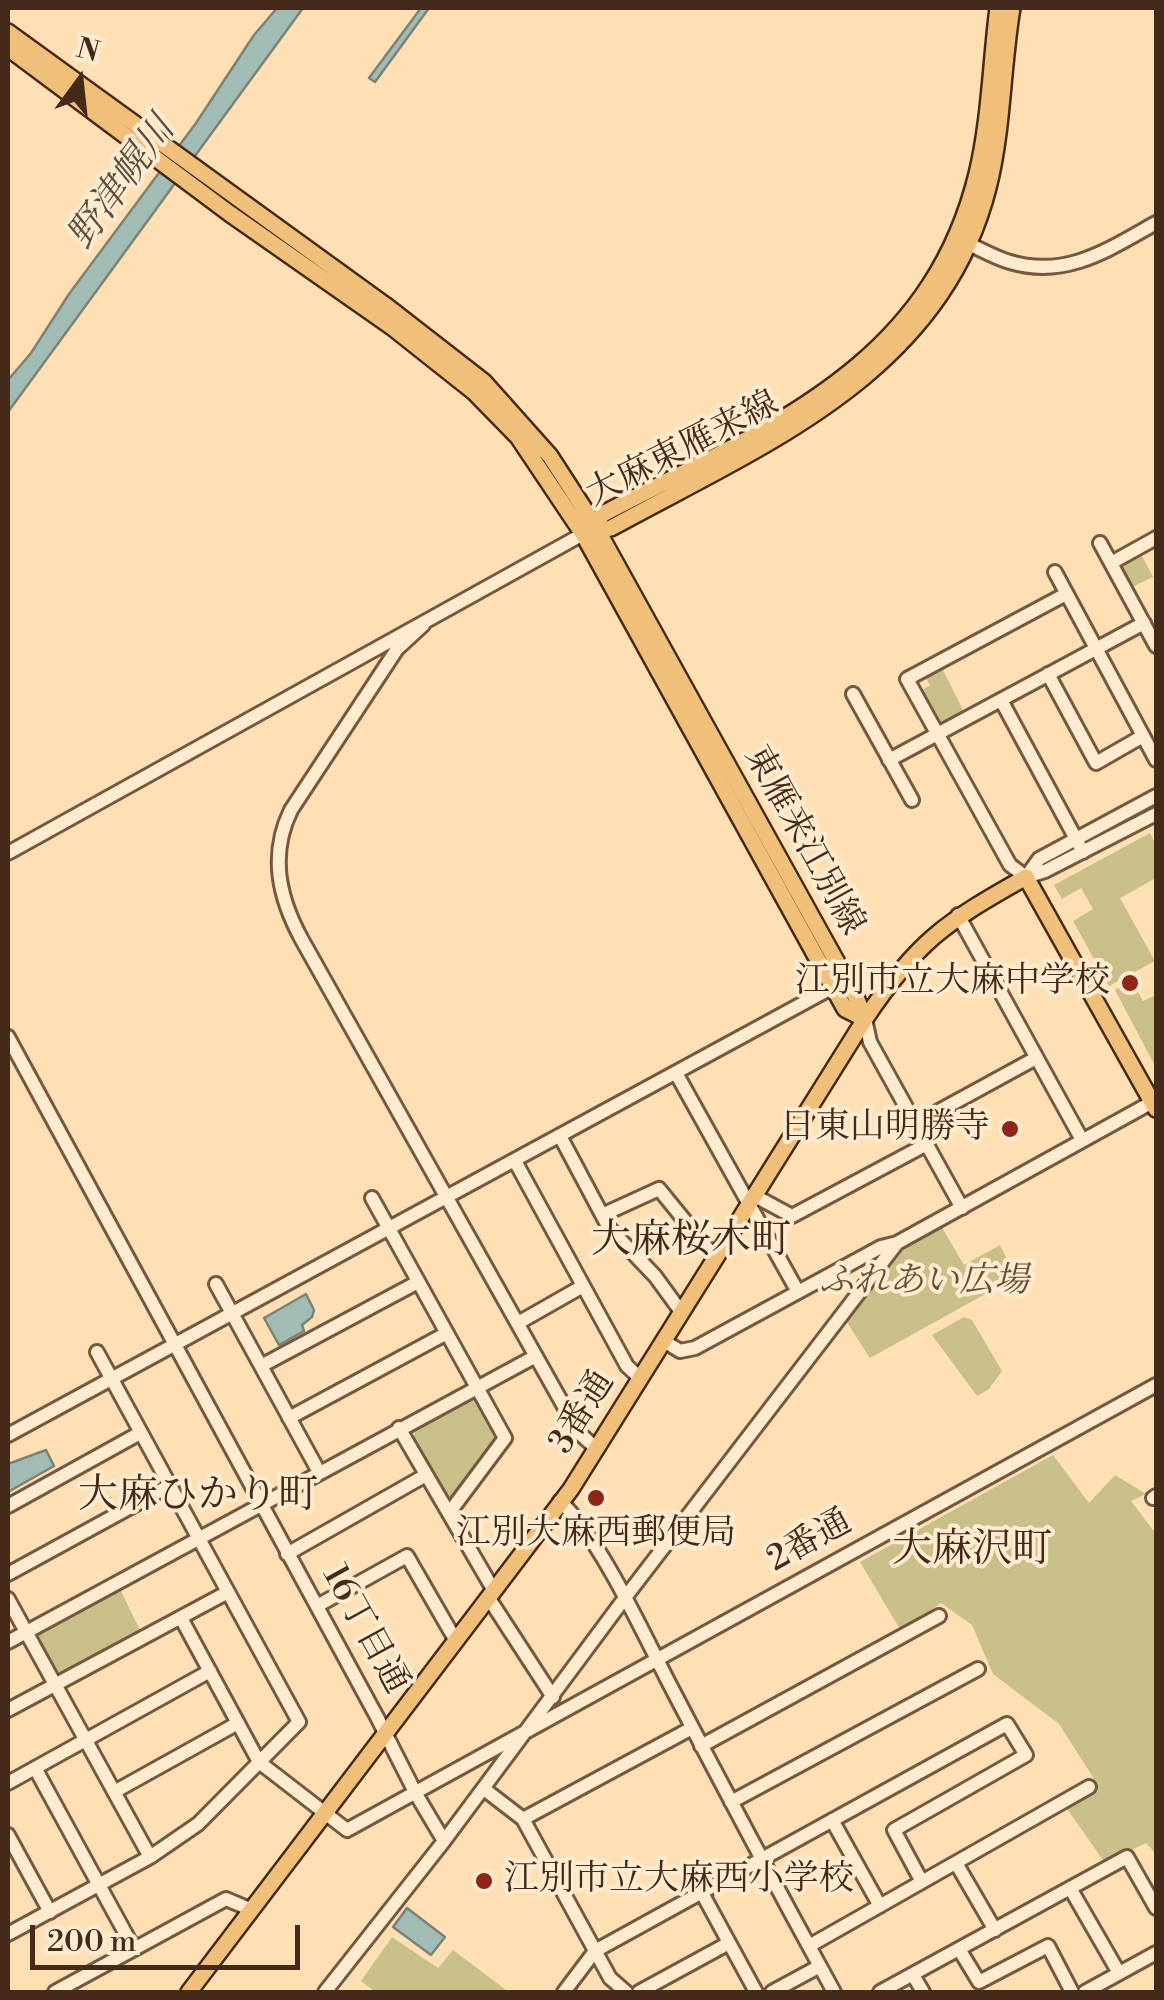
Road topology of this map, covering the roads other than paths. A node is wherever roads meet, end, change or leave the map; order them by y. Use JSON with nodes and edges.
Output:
{"nodes":[{"id":1,"x":998,"y":8,"type":"edge"},
{"id":2,"x":1012,"y":8,"type":"edge"},
{"id":3,"x":8,"y":32,"type":"edge"},
{"id":4,"x":8,"y":48,"type":"edge"},
{"id":5,"x":122,"y":123,"type":"junction"},
{"id":6,"x":1156,"y":223,"type":"edge"},
{"id":7,"x":962,"y":241,"type":"junction"},
{"id":8,"x":592,"y":530,"type":"junction"},
{"id":9,"x":1156,"y":538,"type":"edge"},
{"id":10,"x":1100,"y":543,"type":"dead end"},
{"id":11,"x":1111,"y":563,"type":"junction"},
{"id":12,"x":1055,"y":572,"type":"dead end"},
{"id":13,"x":1066,"y":594,"type":"junction"},
{"id":14,"x":1144,"y":622,"type":"junction"},
{"id":15,"x":422,"y":626,"type":"junction"},
{"id":16,"x":1156,"y":646,"type":"edge"},
{"id":17,"x":1096,"y":648,"type":"junction"},
{"id":18,"x":1048,"y":674,"type":"junction"},
{"id":19,"x":853,"y":694,"type":"dead end"},
{"id":20,"x":1001,"y":700,"type":"junction"},
{"id":21,"x":937,"y":734,"type":"junction"},
{"id":22,"x":1143,"y":736,"type":"junction"},
{"id":23,"x":889,"y":760,"type":"junction"},
{"id":24,"x":1156,"y":760,"type":"edge"},
{"id":25,"x":1156,"y":796,"type":"edge"},
{"id":26,"x":912,"y":800,"type":"dead end"},
{"id":27,"x":1156,"y":814,"type":"edge"},
{"id":28,"x":1080,"y":845,"type":"junction"},
{"id":29,"x":8,"y":853,"type":"edge"},
{"id":30,"x":1026,"y":877,"type":"junction"},
{"id":31,"x":958,"y":915,"type":"junction"},
{"id":32,"x":833,"y":987,"type":"junction"},
{"id":33,"x":865,"y":1019,"type":"junction"},
{"id":34,"x":8,"y":1037,"type":"edge"},
{"id":35,"x":1036,"y":1058,"type":"junction"},
{"id":36,"x":676,"y":1073,"type":"junction"},
{"id":37,"x":1155,"y":1104,"type":"edge"},
{"id":38,"x":918,"y":1123,"type":"junction"},
{"id":39,"x":560,"y":1136,"type":"junction"},
{"id":40,"x":1082,"y":1140,"type":"junction"},
{"id":41,"x":927,"y":1144,"type":"junction"},
{"id":42,"x":514,"y":1161,"type":"junction"},
{"id":43,"x":446,"y":1195,"type":"junction"},
{"id":44,"x":372,"y":1198,"type":"dead end"},
{"id":45,"x":752,"y":1201,"type":"junction"},
{"id":46,"x":962,"y":1208,"type":"junction"},
{"id":47,"x":602,"y":1215,"type":"junction"},
{"id":48,"x":388,"y":1228,"type":"junction"},
{"id":49,"x":898,"y":1243,"type":"junction"},
{"id":50,"x":716,"y":1260,"type":"junction"},
{"id":51,"x":418,"y":1282,"type":"junction"},
{"id":52,"x":216,"y":1284,"type":"dead end"},
{"id":53,"x":583,"y":1286,"type":"junction"},
{"id":54,"x":798,"y":1292,"type":"junction"},
{"id":55,"x":231,"y":1313,"type":"junction"},
{"id":56,"x":682,"y":1314,"type":"junction"},
{"id":57,"x":518,"y":1324,"type":"junction"},
{"id":58,"x":447,"y":1333,"type":"junction"},
{"id":59,"x":664,"y":1341,"type":"junction"},
{"id":60,"x":173,"y":1345,"type":"junction"},
{"id":61,"x":97,"y":1352,"type":"dead end"},
{"id":62,"x":536,"y":1356,"type":"junction"},
{"id":63,"x":261,"y":1366,"type":"junction"},
{"id":64,"x":640,"y":1378,"type":"junction"},
{"id":65,"x":111,"y":1379,"type":"junction"},
{"id":66,"x":1156,"y":1385,"type":"edge"},
{"id":67,"x":479,"y":1386,"type":"junction"},
{"id":68,"x":289,"y":1418,"type":"junction"},
{"id":69,"x":400,"y":1428,"type":"junction"},
{"id":70,"x":140,"y":1432,"type":"junction"},
{"id":71,"x":8,"y":1436,"type":"edge"},
{"id":72,"x":597,"y":1449,"type":"junction"},
{"id":73,"x":319,"y":1472,"type":"junction"},
{"id":74,"x":426,"y":1474,"type":"junction"},
{"id":75,"x":169,"y":1486,"type":"junction"},
{"id":76,"x":560,"y":1501,"type":"junction"},
{"id":77,"x":259,"y":1504,"type":"junction"},
{"id":78,"x":8,"y":1506,"type":"edge"},
{"id":79,"x":449,"y":1514,"type":"junction"},
{"id":80,"x":197,"y":1538,"type":"junction"},
{"id":81,"x":287,"y":1554,"type":"junction"},
{"id":82,"x":8,"y":1574,"type":"edge"},
{"id":83,"x":228,"y":1592,"type":"junction"},
{"id":84,"x":490,"y":1593,"type":"junction"},
{"id":85,"x":8,"y":1599,"type":"edge"},
{"id":86,"x":624,"y":1599,"type":"junction"},
{"id":87,"x":316,"y":1606,"type":"junction"},
{"id":88,"x":939,"y":1616,"type":"dead end"},
{"id":89,"x":181,"y":1618,"type":"junction"},
{"id":90,"x":26,"y":1632,"type":"junction"},
{"id":91,"x":456,"y":1641,"type":"junction"},
{"id":92,"x":8,"y":1642,"type":"edge"},
{"id":93,"x":658,"y":1661,"type":"junction"},
{"id":94,"x":978,"y":1669,"type":"dead end"},
{"id":95,"x":210,"y":1670,"type":"junction"},
{"id":96,"x":54,"y":1685,"type":"junction"},
{"id":97,"x":553,"y":1697,"type":"junction"},
{"id":98,"x":8,"y":1710,"type":"edge"},
{"id":99,"x":238,"y":1723,"type":"junction"},
{"id":100,"x":692,"y":1728,"type":"junction"},
{"id":101,"x":526,"y":1733,"type":"junction"},
{"id":102,"x":386,"y":1734,"type":"junction"},
{"id":103,"x":85,"y":1740,"type":"junction"},
{"id":104,"x":701,"y":1746,"type":"junction"},
{"id":105,"x":259,"y":1762,"type":"junction"},
{"id":106,"x":36,"y":1768,"type":"junction"},
{"id":107,"x":8,"y":1782,"type":"edge"},
{"id":108,"x":1089,"y":1787,"type":"dead end"},
{"id":109,"x":484,"y":1789,"type":"junction"},
{"id":110,"x":114,"y":1792,"type":"junction"},
{"id":111,"x":416,"y":1794,"type":"junction"},
{"id":112,"x":730,"y":1802,"type":"junction"},
{"id":113,"x":326,"y":1814,"type":"junction"},
{"id":114,"x":523,"y":1818,"type":"junction"},
{"id":115,"x":832,"y":1820,"type":"junction"},
{"id":116,"x":8,"y":1835,"type":"edge"},
{"id":117,"x":444,"y":1841,"type":"junction"},
{"id":118,"x":150,"y":1856,"type":"junction"},
{"id":119,"x":760,"y":1860,"type":"junction"},
{"id":120,"x":956,"y":1863,"type":"junction"},
{"id":121,"x":922,"y":1882,"type":"junction"},
{"id":122,"x":99,"y":1885,"type":"junction"},
{"id":123,"x":1070,"y":1888,"type":"junction"},
{"id":124,"x":702,"y":1892,"type":"junction"},
{"id":125,"x":880,"y":1906,"type":"junction"},
{"id":126,"x":1156,"y":1908,"type":"edge"},
{"id":127,"x":252,"y":1910,"type":"junction"},
{"id":128,"x":50,"y":1912,"type":"junction"},
{"id":129,"x":994,"y":1930,"type":"junction"},
{"id":130,"x":8,"y":1934,"type":"edge"},
{"id":131,"x":729,"y":1943,"type":"junction"},
{"id":132,"x":809,"y":1946,"type":"junction"},
{"id":133,"x":134,"y":1949,"type":"junction"},
{"id":134,"x":959,"y":1950,"type":"junction"},
{"id":135,"x":595,"y":1952,"type":"junction"},
{"id":136,"x":1156,"y":1953,"type":"edge"},
{"id":137,"x":820,"y":1966,"type":"junction"},
{"id":138,"x":1120,"y":1974,"type":"junction"},
{"id":139,"x":912,"y":1975,"type":"junction"},
{"id":140,"x":55,"y":1992,"type":"edge"},
{"id":141,"x":190,"y":1992,"type":"edge"},
{"id":142,"x":324,"y":1992,"type":"edge"},
{"id":143,"x":564,"y":1992,"type":"edge"},
{"id":144,"x":626,"y":1992,"type":"edge"},
{"id":145,"x":640,"y":1992,"type":"edge"},
{"id":146,"x":756,"y":1992,"type":"edge"},
{"id":147,"x":772,"y":1992,"type":"edge"},
{"id":148,"x":834,"y":1992,"type":"edge"},
{"id":149,"x":880,"y":1992,"type":"edge"},
{"id":150,"x":923,"y":1992,"type":"edge"},
{"id":151,"x":1072,"y":1992,"type":"edge"},
{"id":152,"x":1085,"y":1992,"type":"edge"}],
"edges":[{"from":1,"to":7,"type":"main road","name":"大麻東雁来線"},
{"from":2,"to":7,"type":"main road","name":"大麻東雁来線"},
{"from":3,"to":5,"type":"main road","name":"東雁来江別線"},
{"from":4,"to":5,"type":"main road","name":"東雁来江別線"},
{"from":5,"to":8,"type":"main road","name":"東雁来江別線"},
{"from":6,"to":7,"type":"street"},
{"from":7,"to":8,"type":"main road","name":"大麻東雁来線"},
{"from":8,"to":15,"type":"street"},
{"from":8,"to":32,"type":"main road","name":"東雁来江別線"},
{"from":8,"to":33,"type":"main road","name":"東雁来江別線"},
{"from":9,"to":11,"type":"street"},
{"from":10,"to":11,"type":"street"},
{"from":11,"to":14,"type":"street"},
{"from":12,"to":13,"type":"street"},
{"from":13,"to":17,"type":"street"},
{"from":13,"to":21,"type":"street"},
{"from":14,"to":16,"type":"street"},
{"from":14,"to":17,"type":"street"},
{"from":15,"to":29,"type":"street"},
{"from":15,"to":43,"type":"street"},
{"from":17,"to":18,"type":"street"},
{"from":17,"to":22,"type":"street"},
{"from":18,"to":20,"type":"street"},
{"from":18,"to":22,"type":"street"},
{"from":19,"to":23,"type":"street"},
{"from":20,"to":21,"type":"street"},
{"from":20,"to":28,"type":"street"},
{"from":21,"to":23,"type":"street"},
{"from":21,"to":30,"type":"street"},
{"from":22,"to":24,"type":"street"},
{"from":23,"to":26,"type":"street"},
{"from":25,"to":28,"type":"street","name":"3番通"},
{"from":27,"to":28,"type":"street","name":"3番通"},
{"from":28,"to":30,"type":"street","name":"3番通"},
{"from":30,"to":31,"type":"main road","name":"3番通"},
{"from":30,"to":37,"type":"main road"},
{"from":31,"to":33,"type":"main road","name":"3番通"},
{"from":31,"to":35,"type":"street"},
{"from":32,"to":33,"type":"main road","name":"東雁来江別線"},
{"from":32,"to":36,"type":"street"},
{"from":33,"to":38,"type":"street"},
{"from":33,"to":45,"type":"main road","name":"3番通"},
{"from":34,"to":60,"type":"street","name":"16丁目通"},
{"from":35,"to":38,"type":"street"},
{"from":35,"to":40,"type":"street"},
{"from":36,"to":39,"type":"street"},
{"from":36,"to":45,"type":"street"},
{"from":37,"to":40,"type":"street"},
{"from":38,"to":41,"type":"street"},
{"from":39,"to":42,"type":"street"},
{"from":39,"to":47,"type":"street"},
{"from":40,"to":46,"type":"street"},
{"from":41,"to":45,"type":"street"},
{"from":41,"to":46,"type":"street"},
{"from":42,"to":43,"type":"street"},
{"from":42,"to":53,"type":"street"},
{"from":43,"to":48,"type":"street"},
{"from":43,"to":57,"type":"street"},
{"from":44,"to":48,"type":"street"},
{"from":45,"to":50,"type":"main road","name":"3番通"},
{"from":45,"to":54,"type":"street"},
{"from":46,"to":49,"type":"street"},
{"from":47,"to":50,"type":"street"},
{"from":47,"to":56,"type":"street"},
{"from":48,"to":51,"type":"street"},
{"from":48,"to":55,"type":"street"},
{"from":49,"to":54,"type":"street"},
{"from":49,"to":86,"type":"street"},
{"from":50,"to":56,"type":"main road","name":"3番通"},
{"from":51,"to":58,"type":"street"},
{"from":51,"to":63,"type":"street"},
{"from":52,"to":55,"type":"street"},
{"from":53,"to":57,"type":"street"},
{"from":53,"to":64,"type":"street"},
{"from":54,"to":59,"type":"street"},
{"from":55,"to":60,"type":"street"},
{"from":55,"to":63,"type":"street"},
{"from":56,"to":59,"type":"main road","name":"3番通"},
{"from":57,"to":62,"type":"street"},
{"from":58,"to":67,"type":"street"},
{"from":58,"to":68,"type":"street"},
{"from":59,"to":64,"type":"main road","name":"3番通"},
{"from":60,"to":65,"type":"street"},
{"from":60,"to":77,"type":"street","name":"16丁目通"},
{"from":61,"to":65,"type":"street"},
{"from":62,"to":67,"type":"street"},
{"from":62,"to":72,"type":"street"},
{"from":63,"to":68,"type":"street"},
{"from":64,"to":72,"type":"main road","name":"3番通"},
{"from":65,"to":70,"type":"street"},
{"from":65,"to":71,"type":"street"},
{"from":66,"to":93,"type":"street","name":"2番通"},
{"from":67,"to":69,"type":"street"},
{"from":67,"to":79,"type":"street"},
{"from":68,"to":73,"type":"street"},
{"from":69,"to":73,"type":"street"},
{"from":69,"to":74,"type":"street"},
{"from":70,"to":75,"type":"street"},
{"from":70,"to":78,"type":"street"},
{"from":72,"to":76,"type":"main road","name":"3番通"},
{"from":73,"to":77,"type":"street"},
{"from":74,"to":79,"type":"street"},
{"from":74,"to":81,"type":"street"},
{"from":75,"to":80,"type":"street"},
{"from":75,"to":82,"type":"street"},
{"from":76,"to":84,"type":"main road","name":"3番通"},
{"from":76,"to":86,"type":"street"},
{"from":77,"to":80,"type":"street"},
{"from":77,"to":81,"type":"street","name":"16丁目通"},
{"from":79,"to":84,"type":"street"},
{"from":80,"to":83,"type":"street"},
{"from":80,"to":90,"type":"street"},
{"from":81,"to":87,"type":"street","name":"16丁目通"},
{"from":83,"to":89,"type":"street"},
{"from":83,"to":105,"type":"street"},
{"from":84,"to":91,"type":"main road","name":"3番通"},
{"from":84,"to":97,"type":"street"},
{"from":85,"to":90,"type":"street"},
{"from":86,"to":93,"type":"street"},
{"from":86,"to":97,"type":"street"},
{"from":87,"to":91,"type":"street"},
{"from":87,"to":102,"type":"street","name":"16丁目通"},
{"from":88,"to":104,"type":"street"},
{"from":89,"to":95,"type":"street"},
{"from":89,"to":96,"type":"street"},
{"from":90,"to":92,"type":"street"},
{"from":90,"to":96,"type":"street"},
{"from":91,"to":102,"type":"main road","name":"3番通"},
{"from":93,"to":100,"type":"street"},
{"from":93,"to":101,"type":"street","name":"2番通"},
{"from":94,"to":112,"type":"street"},
{"from":95,"to":99,"type":"street"},
{"from":95,"to":103,"type":"street"},
{"from":96,"to":98,"type":"street"},
{"from":96,"to":103,"type":"street"},
{"from":97,"to":101,"type":"street"},
{"from":99,"to":105,"type":"street"},
{"from":99,"to":110,"type":"street"},
{"from":100,"to":104,"type":"street"},
{"from":100,"to":114,"type":"street"},
{"from":101,"to":109,"type":"street"},
{"from":101,"to":111,"type":"street","name":"2番通"},
{"from":102,"to":111,"type":"street","name":"16丁目通"},
{"from":102,"to":113,"type":"main road","name":"3番通"},
{"from":103,"to":106,"type":"street"},
{"from":103,"to":110,"type":"street"},
{"from":104,"to":112,"type":"street"},
{"from":105,"to":113,"type":"street"},
{"from":105,"to":118,"type":"street"},
{"from":106,"to":107,"type":"street"},
{"from":106,"to":122,"type":"street"},
{"from":108,"to":120,"type":"street"},
{"from":109,"to":114,"type":"street"},
{"from":109,"to":117,"type":"street"},
{"from":110,"to":118,"type":"street"},
{"from":111,"to":113,"type":"street","name":"2番通"},
{"from":111,"to":117,"type":"street","name":"16丁目通"},
{"from":112,"to":119,"type":"street"},
{"from":113,"to":127,"type":"main road","name":"3番通"},
{"from":114,"to":135,"type":"street"},
{"from":115,"to":119,"type":"street"},
{"from":115,"to":121,"type":"street"},
{"from":115,"to":125,"type":"street"},
{"from":116,"to":128,"type":"street"},
{"from":117,"to":142,"type":"street"},
{"from":118,"to":122,"type":"street"},
{"from":119,"to":124,"type":"street"},
{"from":119,"to":132,"type":"street"},
{"from":120,"to":121,"type":"street"},
{"from":120,"to":129,"type":"street"},
{"from":121,"to":125,"type":"street"},
{"from":122,"to":128,"type":"street"},
{"from":122,"to":133,"type":"street"},
{"from":123,"to":126,"type":"street"},
{"from":123,"to":129,"type":"street"},
{"from":123,"to":138,"type":"street"},
{"from":124,"to":131,"type":"street"},
{"from":124,"to":135,"type":"street"},
{"from":125,"to":132,"type":"street"},
{"from":127,"to":133,"type":"street"},
{"from":127,"to":141,"type":"main road","name":"3番通"},
{"from":128,"to":130,"type":"street"},
{"from":129,"to":134,"type":"street"},
{"from":131,"to":145,"type":"street"},
{"from":131,"to":146,"type":"street"},
{"from":132,"to":137,"type":"street"},
{"from":133,"to":140,"type":"street"},
{"from":134,"to":139,"type":"street"},
{"from":134,"to":151,"type":"street"},
{"from":135,"to":143,"type":"street"},
{"from":135,"to":144,"type":"street"},
{"from":136,"to":138,"type":"street"},
{"from":137,"to":147,"type":"street"},
{"from":137,"to":148,"type":"street"},
{"from":138,"to":152,"type":"street"},
{"from":139,"to":149,"type":"street"},
{"from":139,"to":150,"type":"street"}]}
